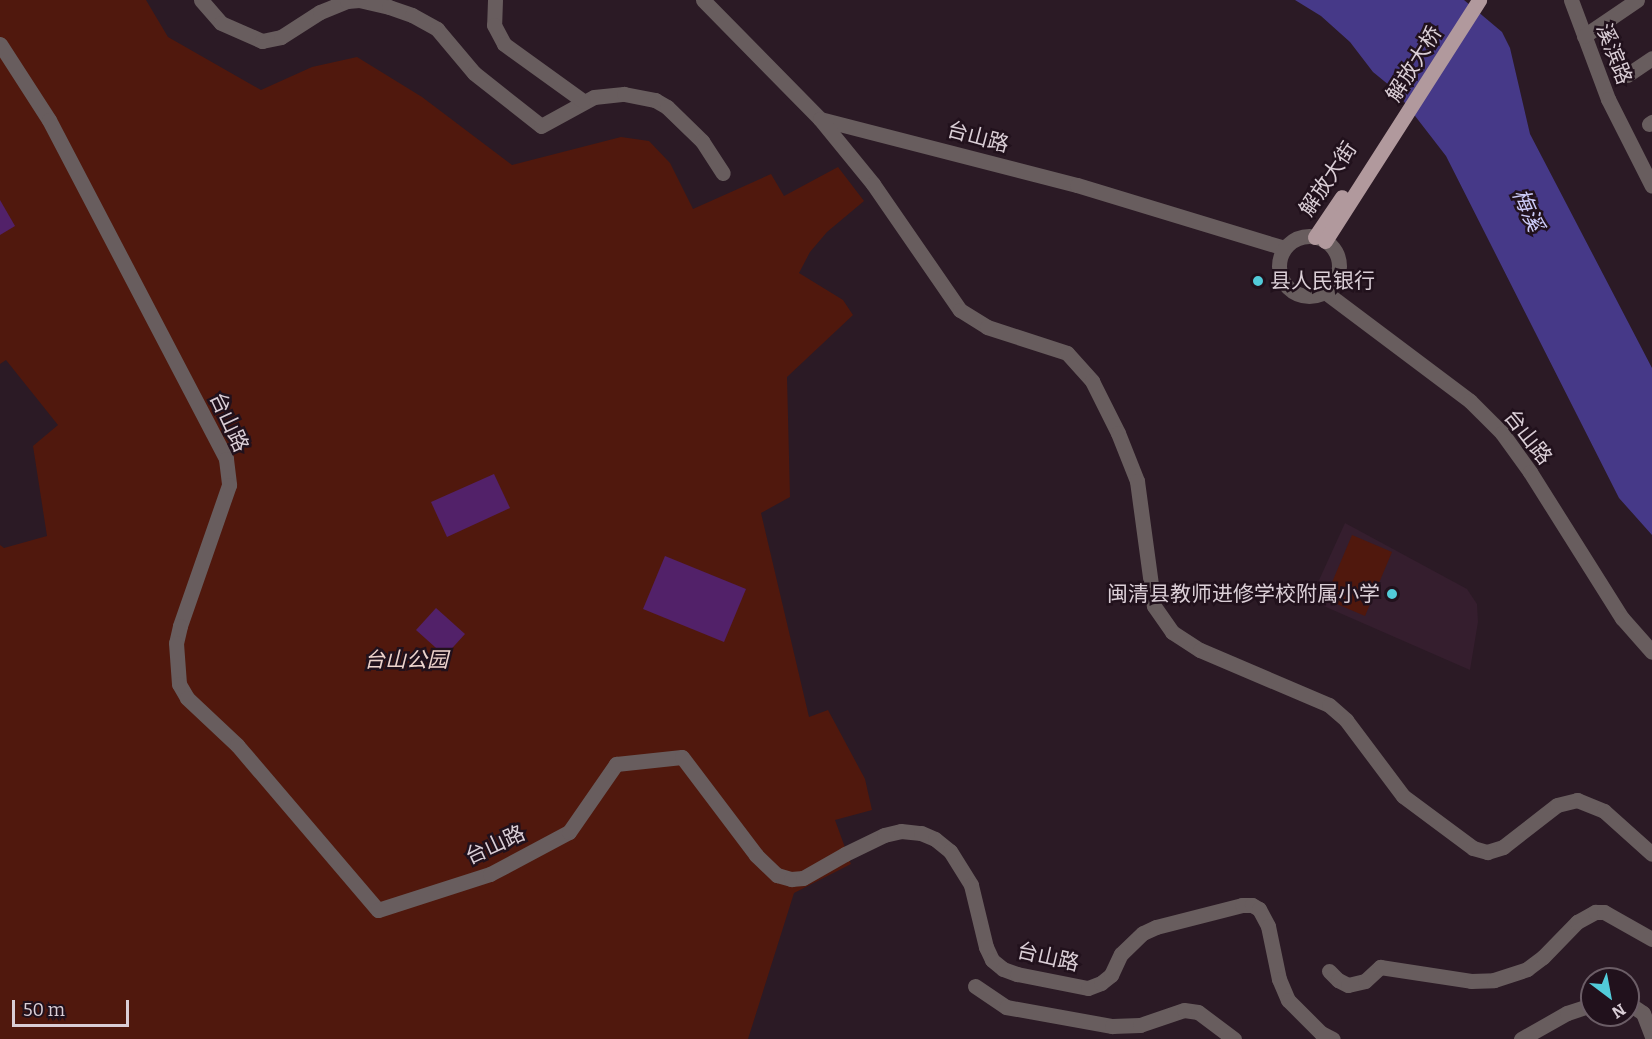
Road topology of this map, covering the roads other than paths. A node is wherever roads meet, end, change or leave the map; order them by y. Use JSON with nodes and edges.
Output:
{"nodes":[{"id":1,"x":201,"y":0,"type":"edge"},
{"id":2,"x":495,"y":0,"type":"edge"},
{"id":3,"x":703,"y":0,"type":"edge"},
{"id":4,"x":1467,"y":0,"type":"edge"},
{"id":5,"x":1479,"y":0,"type":"edge"},
{"id":6,"x":1571,"y":0,"type":"edge"},
{"id":7,"x":1637,"y":0,"type":"edge"},
{"id":8,"x":1584,"y":36,"type":"junction"},
{"id":9,"x":0,"y":44,"type":"edge"},
{"id":10,"x":1652,"y":58,"type":"edge"},
{"id":11,"x":1627,"y":75,"type":"dead end"},
{"id":12,"x":583,"y":101,"type":"junction"},
{"id":13,"x":820,"y":119,"type":"junction"},
{"id":14,"x":1380,"y":148,"type":"junction"},
{"id":15,"x":723,"y":173,"type":"dead end"},
{"id":16,"x":1652,"y":186,"type":"edge"},
{"id":17,"x":1320,"y":239,"type":"junction"},
{"id":18,"x":1284,"y":248,"type":"junction"},
{"id":19,"x":1325,"y":292,"type":"junction"},
{"id":20,"x":1652,"y":652,"type":"edge"},
{"id":21,"x":1652,"y":854,"type":"edge"},
{"id":22,"x":1652,"y":939,"type":"edge"},
{"id":23,"x":1329,"y":971,"type":"dead end"},
{"id":24,"x":975,"y":986,"type":"dead end"},
{"id":25,"x":1580,"y":1009,"type":"edge"},
{"id":26,"x":1640,"y":1011,"type":"edge"},
{"id":27,"x":1652,"y":1037,"type":"edge"},
{"id":28,"x":1234,"y":1039,"type":"edge"},
{"id":29,"x":1333,"y":1039,"type":"edge"},
{"id":30,"x":1521,"y":1039,"type":"edge"}],
"edges":[{"from":1,"to":12,"type":"street"},
{"from":2,"to":12,"type":"street"},
{"from":3,"to":13,"type":"street"},
{"from":4,"to":14,"type":"main road","name":"解放大桥"},
{"from":5,"to":14,"type":"main road","name":"解放大桥"},
{"from":6,"to":8,"type":"street","name":"溪滨路"},
{"from":7,"to":8,"type":"street"},
{"from":8,"to":16,"type":"street","name":"溪滨路"},
{"from":9,"to":29,"type":"street","name":"台山路"},
{"from":10,"to":11,"type":"street"},
{"from":12,"to":15,"type":"street"},
{"from":13,"to":18,"type":"street","name":"台山路"},
{"from":13,"to":21,"type":"street"},
{"from":14,"to":17,"type":"main road","name":"解放大街"},
{"from":17,"to":18,"type":"street"},
{"from":17,"to":19,"type":"street"},
{"from":18,"to":19,"type":"street"},
{"from":19,"to":20,"type":"street","name":"台山路"},
{"from":22,"to":23,"type":"street"},
{"from":24,"to":28,"type":"street"},
{"from":25,"to":30,"type":"street"},
{"from":26,"to":27,"type":"street"}]}
